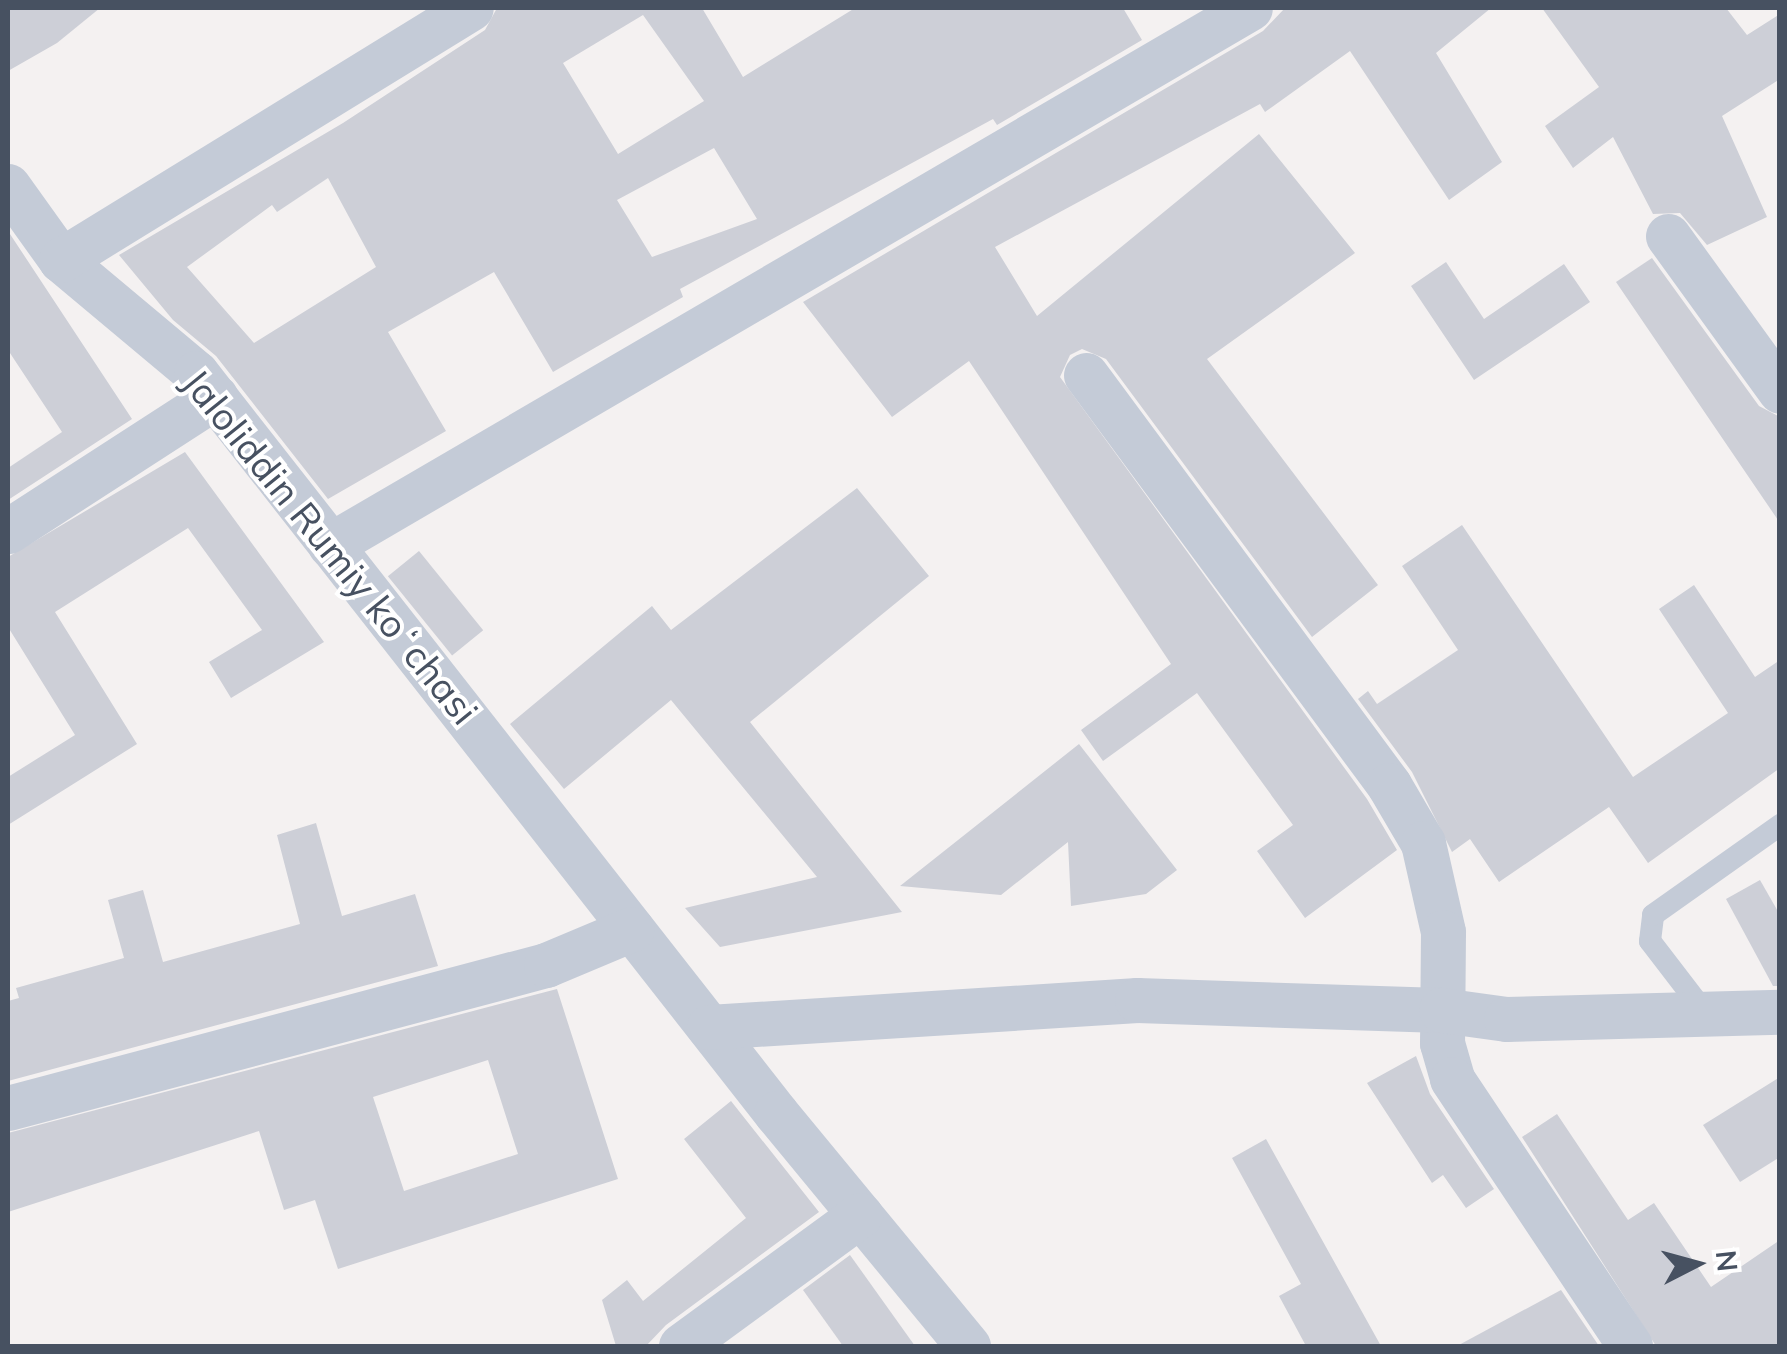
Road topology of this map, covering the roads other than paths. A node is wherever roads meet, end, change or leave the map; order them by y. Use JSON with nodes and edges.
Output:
{"nodes":[{"id":1,"x":471,"y":8,"type":"edge"},
{"id":2,"x":1250,"y":8,"type":"edge"},
{"id":3,"x":8,"y":186,"type":"edge"},
{"id":4,"x":1668,"y":236,"type":"dead end"},
{"id":5,"x":61,"y":260,"type":"junction"},
{"id":6,"x":1086,"y":375,"type":"dead end"},
{"id":7,"x":1780,"y":391,"type":"edge"},
{"id":8,"x":215,"y":397,"type":"junction"},
{"id":9,"x":8,"y":531,"type":"edge"},
{"id":10,"x":330,"y":545,"type":"junction"},
{"id":11,"x":1780,"y":825,"type":"edge"},
{"id":12,"x":632,"y":929,"type":"junction"},
{"id":13,"x":1441,"y":1010,"type":"junction"},
{"id":14,"x":1780,"y":1012,"type":"edge"},
{"id":15,"x":1706,"y":1014,"type":"junction"},
{"id":16,"x":708,"y":1027,"type":"junction"},
{"id":17,"x":8,"y":1108,"type":"edge"},
{"id":18,"x":860,"y":1214,"type":"junction"},
{"id":19,"x":681,"y":1346,"type":"edge"},
{"id":20,"x":968,"y":1346,"type":"edge"},
{"id":21,"x":1630,"y":1346,"type":"edge"}],
"edges":[{"from":1,"to":5,"type":"street"},
{"from":2,"to":10,"type":"street"},
{"from":3,"to":5,"type":"street","name":"Jaloliddin Rumiy koʻchasi"},
{"from":4,"to":7,"type":"street"},
{"from":5,"to":8,"type":"street","name":"Jaloliddin Rumiy koʻchasi"},
{"from":6,"to":13,"type":"street"},
{"from":8,"to":9,"type":"street"},
{"from":8,"to":10,"type":"street","name":"Jaloliddin Rumiy koʻchasi"},
{"from":10,"to":12,"type":"street","name":"Jaloliddin Rumiy koʻchasi"},
{"from":11,"to":15,"type":"lane"},
{"from":12,"to":16,"type":"street","name":"Jaloliddin Rumiy koʻchasi"},
{"from":12,"to":17,"type":"street"},
{"from":13,"to":15,"type":"street"},
{"from":13,"to":16,"type":"street"},
{"from":13,"to":21,"type":"street"},
{"from":14,"to":15,"type":"street"},
{"from":16,"to":18,"type":"street","name":"Jaloliddin Rumiy koʻchasi"},
{"from":18,"to":19,"type":"street"},
{"from":18,"to":20,"type":"street","name":"Jaloliddin Rumiy koʻchasi"}]}
